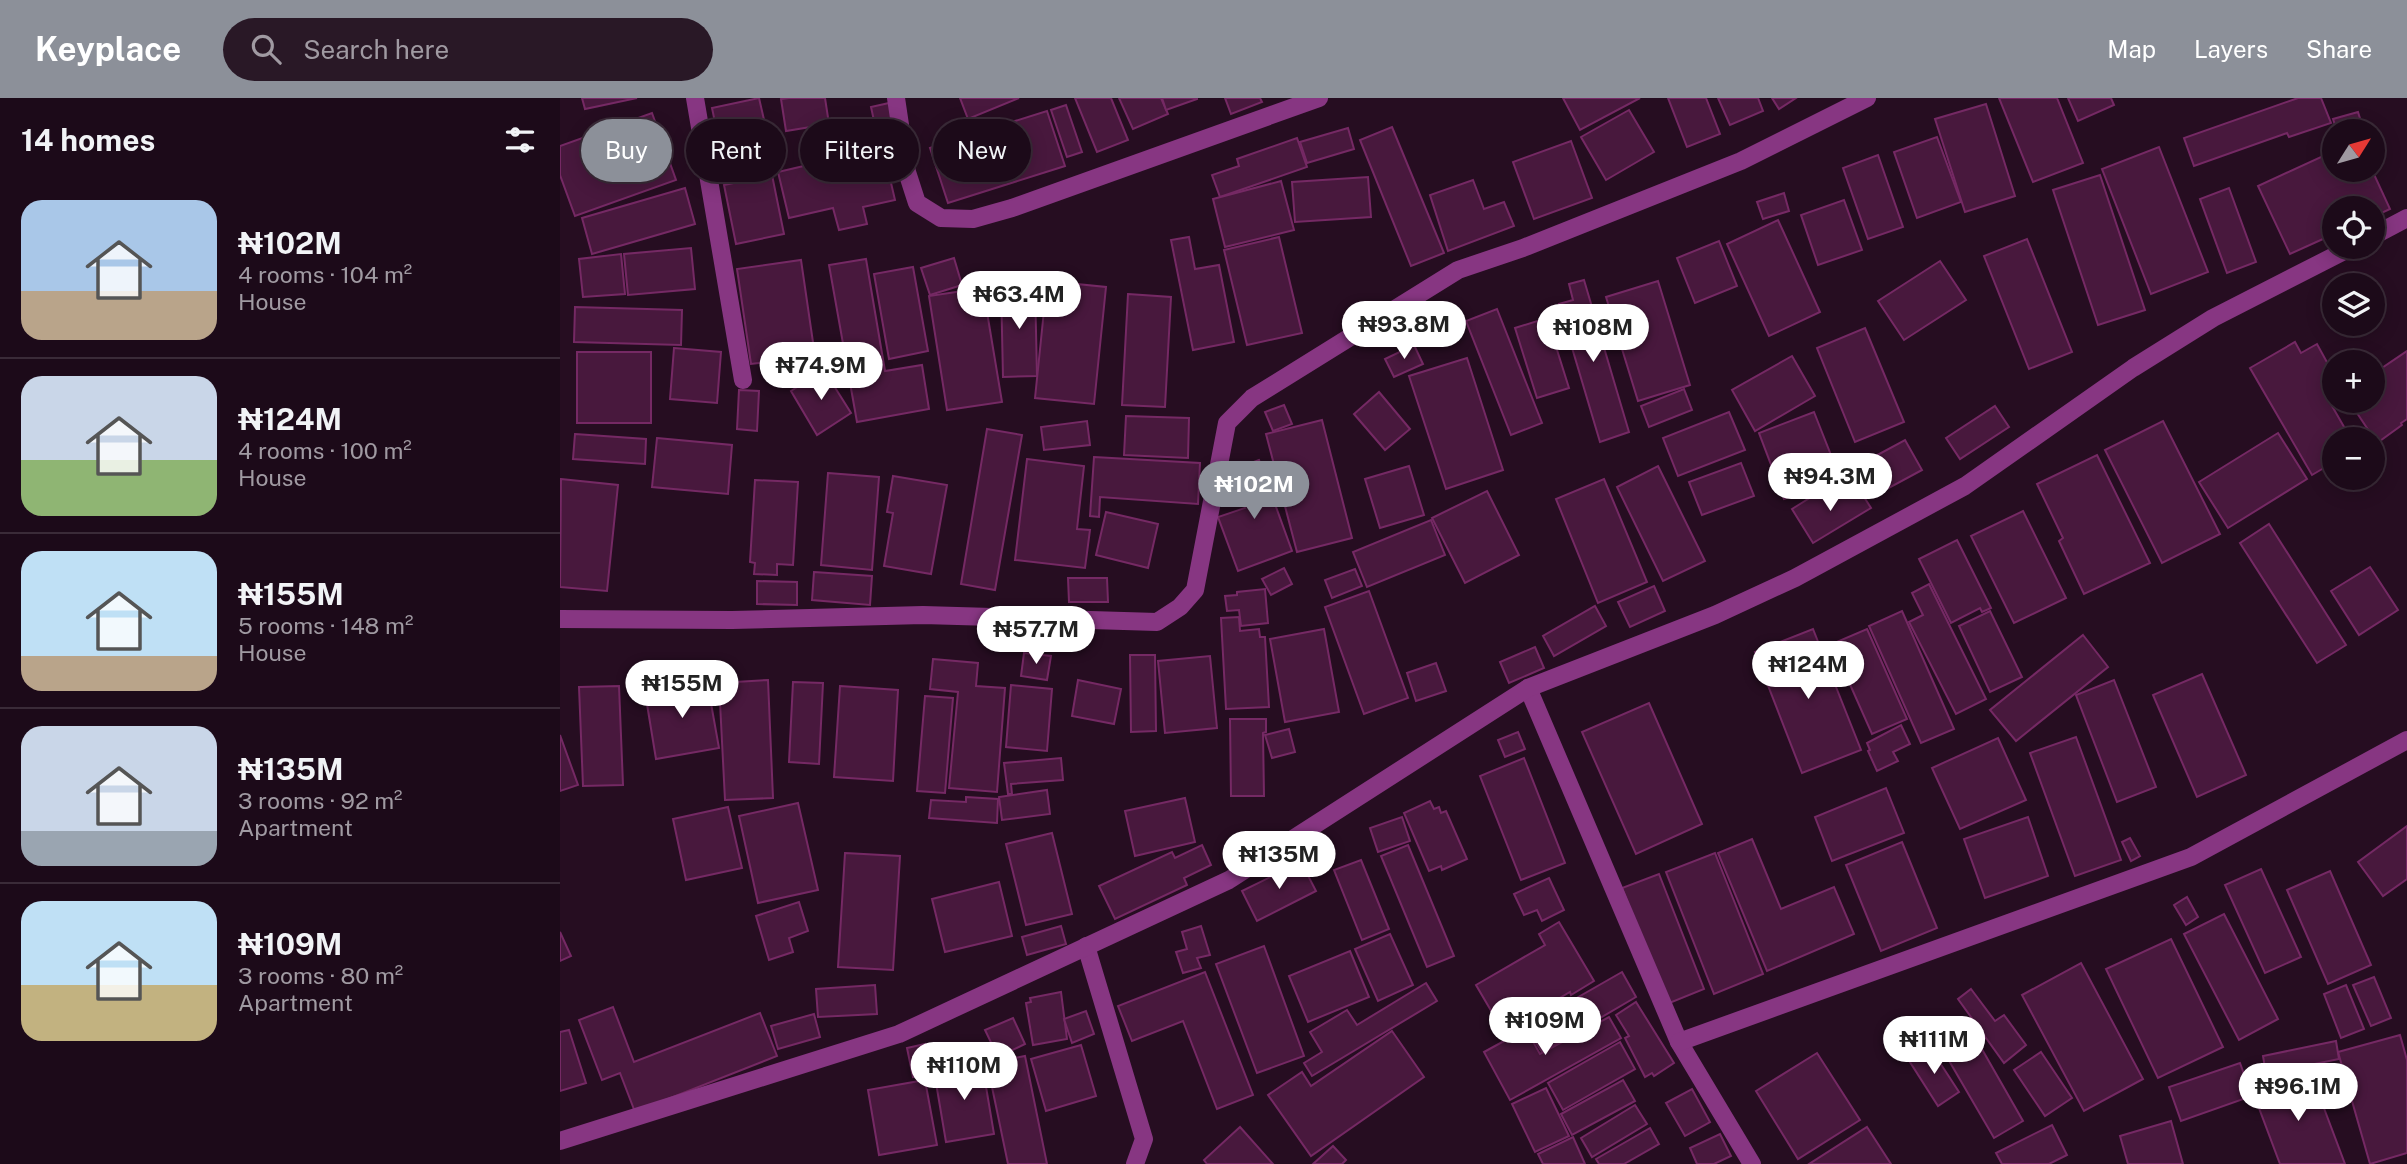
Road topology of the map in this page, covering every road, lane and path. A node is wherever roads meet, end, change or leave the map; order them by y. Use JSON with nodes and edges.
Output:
{"nodes":[{"id":1,"x":695,"y":98,"type":"edge"},
{"id":2,"x":896,"y":98,"type":"edge"},
{"id":3,"x":1319,"y":98,"type":"edge"},
{"id":4,"x":1867,"y":98,"type":"edge"},
{"id":5,"x":2407,"y":219,"type":"edge"},
{"id":6,"x":2385,"y":230,"type":"edge"},
{"id":7,"x":2329,"y":259,"type":"edge"},
{"id":8,"x":743,"y":380,"type":"dead end"},
{"id":9,"x":560,"y":619,"type":"edge"},
{"id":10,"x":1528,"y":688,"type":"junction"},
{"id":11,"x":2407,"y":740,"type":"edge"},
{"id":12,"x":1086,"y":946,"type":"junction"},
{"id":13,"x":1679,"y":1042,"type":"junction"},
{"id":14,"x":560,"y":1141,"type":"edge"},
{"id":15,"x":1135,"y":1164,"type":"edge"},
{"id":16,"x":1752,"y":1164,"type":"edge"}],
"edges":[{"from":1,"to":8,"type":"street"},
{"from":2,"to":3,"type":"street"},
{"from":4,"to":9,"type":"street"},
{"from":5,"to":6,"type":"street"},
{"from":7,"to":10,"type":"street"},
{"from":10,"to":12,"type":"street"},
{"from":10,"to":13,"type":"street"},
{"from":11,"to":13,"type":"street"},
{"from":12,"to":14,"type":"street"},
{"from":12,"to":15,"type":"street"},
{"from":13,"to":16,"type":"street"}]}
